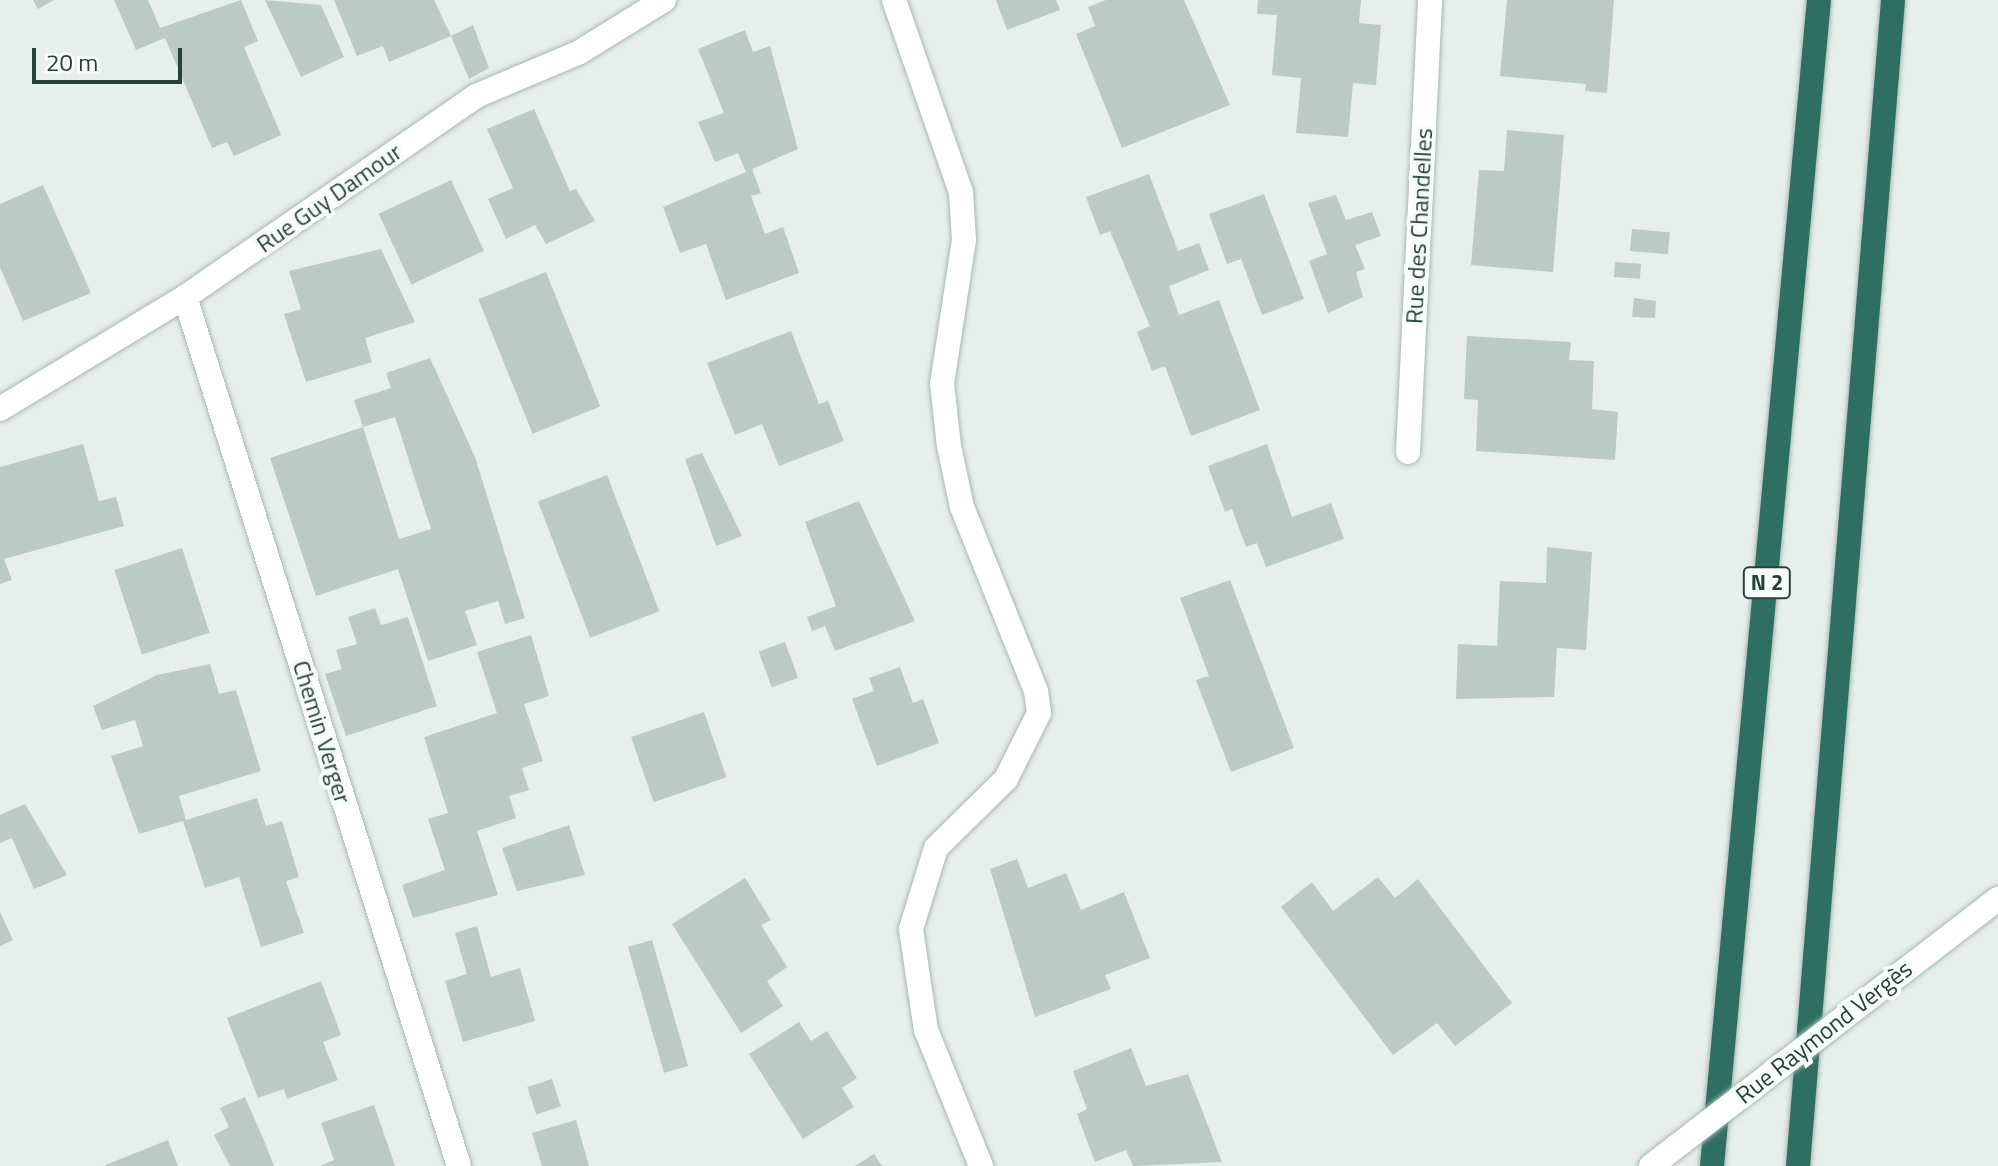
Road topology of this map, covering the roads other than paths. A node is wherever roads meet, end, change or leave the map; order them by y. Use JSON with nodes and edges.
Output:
{"nodes":[{"id":1,"x":664,"y":0,"type":"edge"},
{"id":2,"x":894,"y":0,"type":"edge"},
{"id":3,"x":1430,"y":0,"type":"edge"},
{"id":4,"x":1819,"y":0,"type":"edge"},
{"id":5,"x":1893,"y":0,"type":"edge"},
{"id":6,"x":185,"y":297,"type":"junction"},
{"id":7,"x":0,"y":409,"type":"edge"},
{"id":8,"x":1408,"y":452,"type":"dead end"},
{"id":9,"x":1998,"y":899,"type":"edge"},
{"id":10,"x":459,"y":1166,"type":"edge"},
{"id":11,"x":981,"y":1166,"type":"edge"},
{"id":12,"x":1651,"y":1166,"type":"edge"},
{"id":13,"x":1712,"y":1166,"type":"edge"},
{"id":14,"x":1798,"y":1166,"type":"edge"}],
"edges":[{"from":1,"to":6,"type":"street","name":"Rue Guy Damour"},
{"from":2,"to":11,"type":"street"},
{"from":3,"to":8,"type":"street","name":"Rue des Chandelles"},
{"from":4,"to":13,"type":"highway","number":"N 2"},
{"from":5,"to":14,"type":"highway"},
{"from":6,"to":7,"type":"street","name":"Rue Guy Damour"},
{"from":6,"to":10,"type":"street","name":"Chemin Verger"},
{"from":9,"to":12,"type":"street","name":"Rue Raymond Vergès","bridge":true}]}
